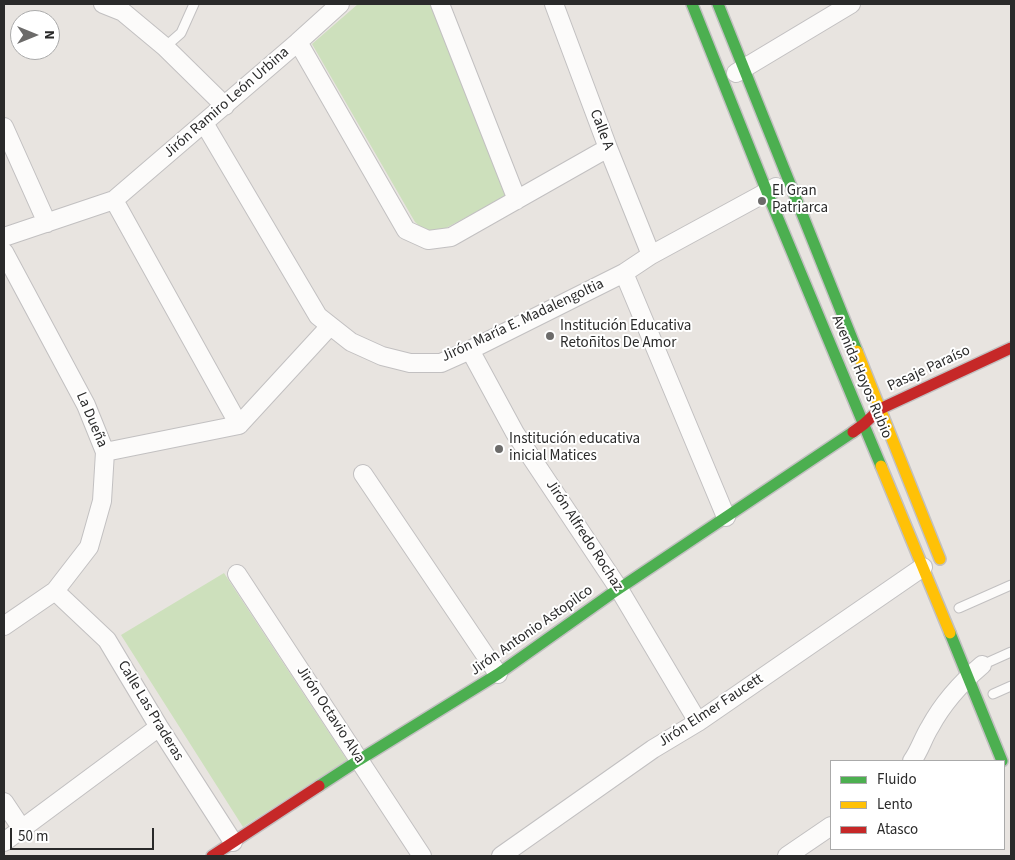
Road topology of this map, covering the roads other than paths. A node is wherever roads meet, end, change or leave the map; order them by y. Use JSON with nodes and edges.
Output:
{"nodes":[{"id":1,"x":103,"y":4,"type":"edge"},
{"id":2,"x":194,"y":4,"type":"edge"},
{"id":3,"x":340,"y":4,"type":"edge"},
{"id":4,"x":440,"y":4,"type":"edge"},
{"id":5,"x":554,"y":4,"type":"edge"},
{"id":6,"x":692,"y":4,"type":"edge"},
{"id":7,"x":718,"y":4,"type":"edge"},
{"id":8,"x":851,"y":4,"type":"edge"},
{"id":9,"x":298,"y":42,"type":"junction"},
{"id":10,"x":165,"y":47,"type":"junction"},
{"id":11,"x":744,"y":69,"type":"junction"},
{"id":12,"x":723,"y":81,"type":"junction"},
{"id":13,"x":225,"y":106,"type":"junction"},
{"id":14,"x":204,"y":123,"type":"junction"},
{"id":15,"x":4,"y":127,"type":"edge"},
{"id":16,"x":608,"y":148,"type":"junction"},
{"id":17,"x":790,"y":180,"type":"junction"},
{"id":18,"x":767,"y":192,"type":"junction"},
{"id":19,"x":114,"y":200,"type":"junction"},
{"id":20,"x":517,"y":200,"type":"junction"},
{"id":21,"x":46,"y":222,"type":"junction"},
{"id":22,"x":4,"y":237,"type":"edge"},
{"id":23,"x":4,"y":252,"type":"edge"},
{"id":24,"x":651,"y":255,"type":"junction"},
{"id":25,"x":624,"y":273,"type":"junction"},
{"id":26,"x":330,"y":326,"type":"junction"},
{"id":27,"x":1011,"y":348,"type":"edge"},
{"id":28,"x":470,"y":350,"type":"junction"},
{"id":29,"x":880,"y":409,"type":"junction"},
{"id":30,"x":864,"y":424,"type":"junction"},
{"id":31,"x":239,"y":425,"type":"junction"},
{"id":32,"x":105,"y":452,"type":"junction"},
{"id":33,"x":363,"y":474,"type":"dead end"},
{"id":34,"x":726,"y":517,"type":"junction"},
{"id":35,"x":923,"y":567,"type":"junction"},
{"id":36,"x":945,"y":572,"type":"dead end"},
{"id":37,"x":237,"y":574,"type":"dead end"},
{"id":38,"x":1011,"y":585,"type":"edge"},
{"id":39,"x":619,"y":589,"type":"junction"},
{"id":40,"x":55,"y":590,"type":"junction"},
{"id":41,"x":959,"y":607,"type":"dead end"},
{"id":42,"x":4,"y":626,"type":"edge"},
{"id":43,"x":1011,"y":652,"type":"edge"},
{"id":44,"x":498,"y":674,"type":"junction"},
{"id":45,"x":967,"y":677,"type":"junction"},
{"id":46,"x":988,"y":681,"type":"junction"},
{"id":47,"x":1011,"y":686,"type":"edge"},
{"id":48,"x":698,"y":722,"type":"junction"},
{"id":49,"x":159,"y":727,"type":"junction"},
{"id":50,"x":359,"y":760,"type":"junction"},
{"id":51,"x":913,"y":760,"type":"edge"},
{"id":52,"x":1002,"y":760,"type":"edge"},
{"id":53,"x":4,"y":802,"type":"edge"},
{"id":54,"x":830,"y":827,"type":"edge"},
{"id":55,"x":22,"y":829,"type":"junction"},
{"id":56,"x":4,"y":842,"type":"edge"},
{"id":57,"x":233,"y":842,"type":"junction"},
{"id":58,"x":212,"y":856,"type":"edge"},
{"id":59,"x":422,"y":856,"type":"edge"},
{"id":60,"x":501,"y":856,"type":"edge"},
{"id":61,"x":787,"y":856,"type":"edge"}],
"edges":[{"from":1,"to":10,"type":"street"},
{"from":2,"to":10,"type":"lane"},
{"from":3,"to":9,"type":"street","name":"Jirón Ramiro León Urbina"},
{"from":4,"to":20,"type":"street"},
{"from":5,"to":16,"type":"street","name":"Calle A"},
{"from":6,"to":12,"type":"main road","name":"Avenida Hoyos Rubio"},
{"from":7,"to":11,"type":"main road","name":"Avenida Hoyos Rubio"},
{"from":8,"to":11,"type":"street"},
{"from":9,"to":13,"type":"street","name":"Jirón Ramiro León Urbina"},
{"from":9,"to":20,"type":"street"},
{"from":10,"to":13,"type":"street"},
{"from":11,"to":12,"type":"street"},
{"from":11,"to":17,"type":"main road","name":"Avenida Hoyos Rubio"},
{"from":12,"to":18,"type":"main road","name":"Avenida Hoyos Rubio"},
{"from":13,"to":14,"type":"street","name":"Jirón Ramiro León Urbina"},
{"from":14,"to":19,"type":"street","name":"Jirón Ramiro León Urbina"},
{"from":14,"to":26,"type":"street","name":"Jirón María E. Madalengoltia"},
{"from":15,"to":21,"type":"street"},
{"from":16,"to":20,"type":"street"},
{"from":16,"to":24,"type":"street","name":"Calle A"},
{"from":17,"to":18,"type":"street","name":"Jirón María E. Madalengoltia"},
{"from":17,"to":29,"type":"main road","name":"Avenida Hoyos Rubio"},
{"from":18,"to":24,"type":"street","name":"Jirón María E. Madalengoltia"},
{"from":18,"to":30,"type":"main road","name":"Avenida Hoyos Rubio"},
{"from":19,"to":21,"type":"street"},
{"from":19,"to":31,"type":"street"},
{"from":21,"to":22,"type":"street"},
{"from":23,"to":32,"type":"street","name":"La Dueña"},
{"from":24,"to":25,"type":"street","name":"Jirón María E. Madalengoltia"},
{"from":25,"to":28,"type":"street","name":"Jirón María E. Madalengoltia"},
{"from":25,"to":34,"type":"street"},
{"from":26,"to":28,"type":"street","name":"Jirón María E. Madalengoltia"},
{"from":26,"to":31,"type":"street"},
{"from":27,"to":29,"type":"main road","name":"Pasaje Paraíso"},
{"from":28,"to":39,"type":"street","name":"Jirón Alfredo Rochaz"},
{"from":29,"to":30,"type":"main road","name":"Pasaje Paraíso"},
{"from":29,"to":36,"type":"main road","name":"Avenida Hoyos Rubio"},
{"from":30,"to":34,"type":"main road","name":"Jirón Antonio Astopilco"},
{"from":30,"to":35,"type":"main road","name":"Avenida Hoyos Rubio"},
{"from":31,"to":32,"type":"street"},
{"from":32,"to":40,"type":"street","name":"La Dueña"},
{"from":33,"to":44,"type":"street"},
{"from":34,"to":39,"type":"main road","name":"Jirón Antonio Astopilco"},
{"from":35,"to":45,"type":"main road","name":"Avenida Hoyos Rubio"},
{"from":35,"to":48,"type":"street","name":"Jirón Elmer Faucett"},
{"from":37,"to":50,"type":"street","name":"Jirón Octavio Alva"},
{"from":38,"to":41,"type":"lane"},
{"from":39,"to":44,"type":"main road","name":"Jirón Antonio Astopilco"},
{"from":39,"to":48,"type":"street","name":"Jirón Alfredo Rochaz"},
{"from":40,"to":42,"type":"street","name":"La Dueña"},
{"from":40,"to":49,"type":"street","name":"Calle Las Praderas"},
{"from":43,"to":46,"type":"lane"},
{"from":44,"to":50,"type":"main road","name":"Jirón Antonio Astopilco"},
{"from":45,"to":46,"type":"street"},
{"from":45,"to":51,"type":"street"},
{"from":45,"to":52,"type":"main road","name":"Avenida Hoyos Rubio"},
{"from":46,"to":47,"type":"lane"},
{"from":48,"to":60,"type":"street","name":"Jirón Elmer Faucett"},
{"from":49,"to":55,"type":"street"},
{"from":49,"to":57,"type":"street","name":"Calle Las Praderas"},
{"from":50,"to":57,"type":"main road","name":"Jirón Antonio Astopilco"},
{"from":50,"to":59,"type":"street","name":"Jirón Octavio Alva"},
{"from":53,"to":55,"type":"street"},
{"from":54,"to":61,"type":"street"},
{"from":55,"to":56,"type":"street"},
{"from":57,"to":58,"type":"main road","name":"Jirón Antonio Astopilco"}]}
